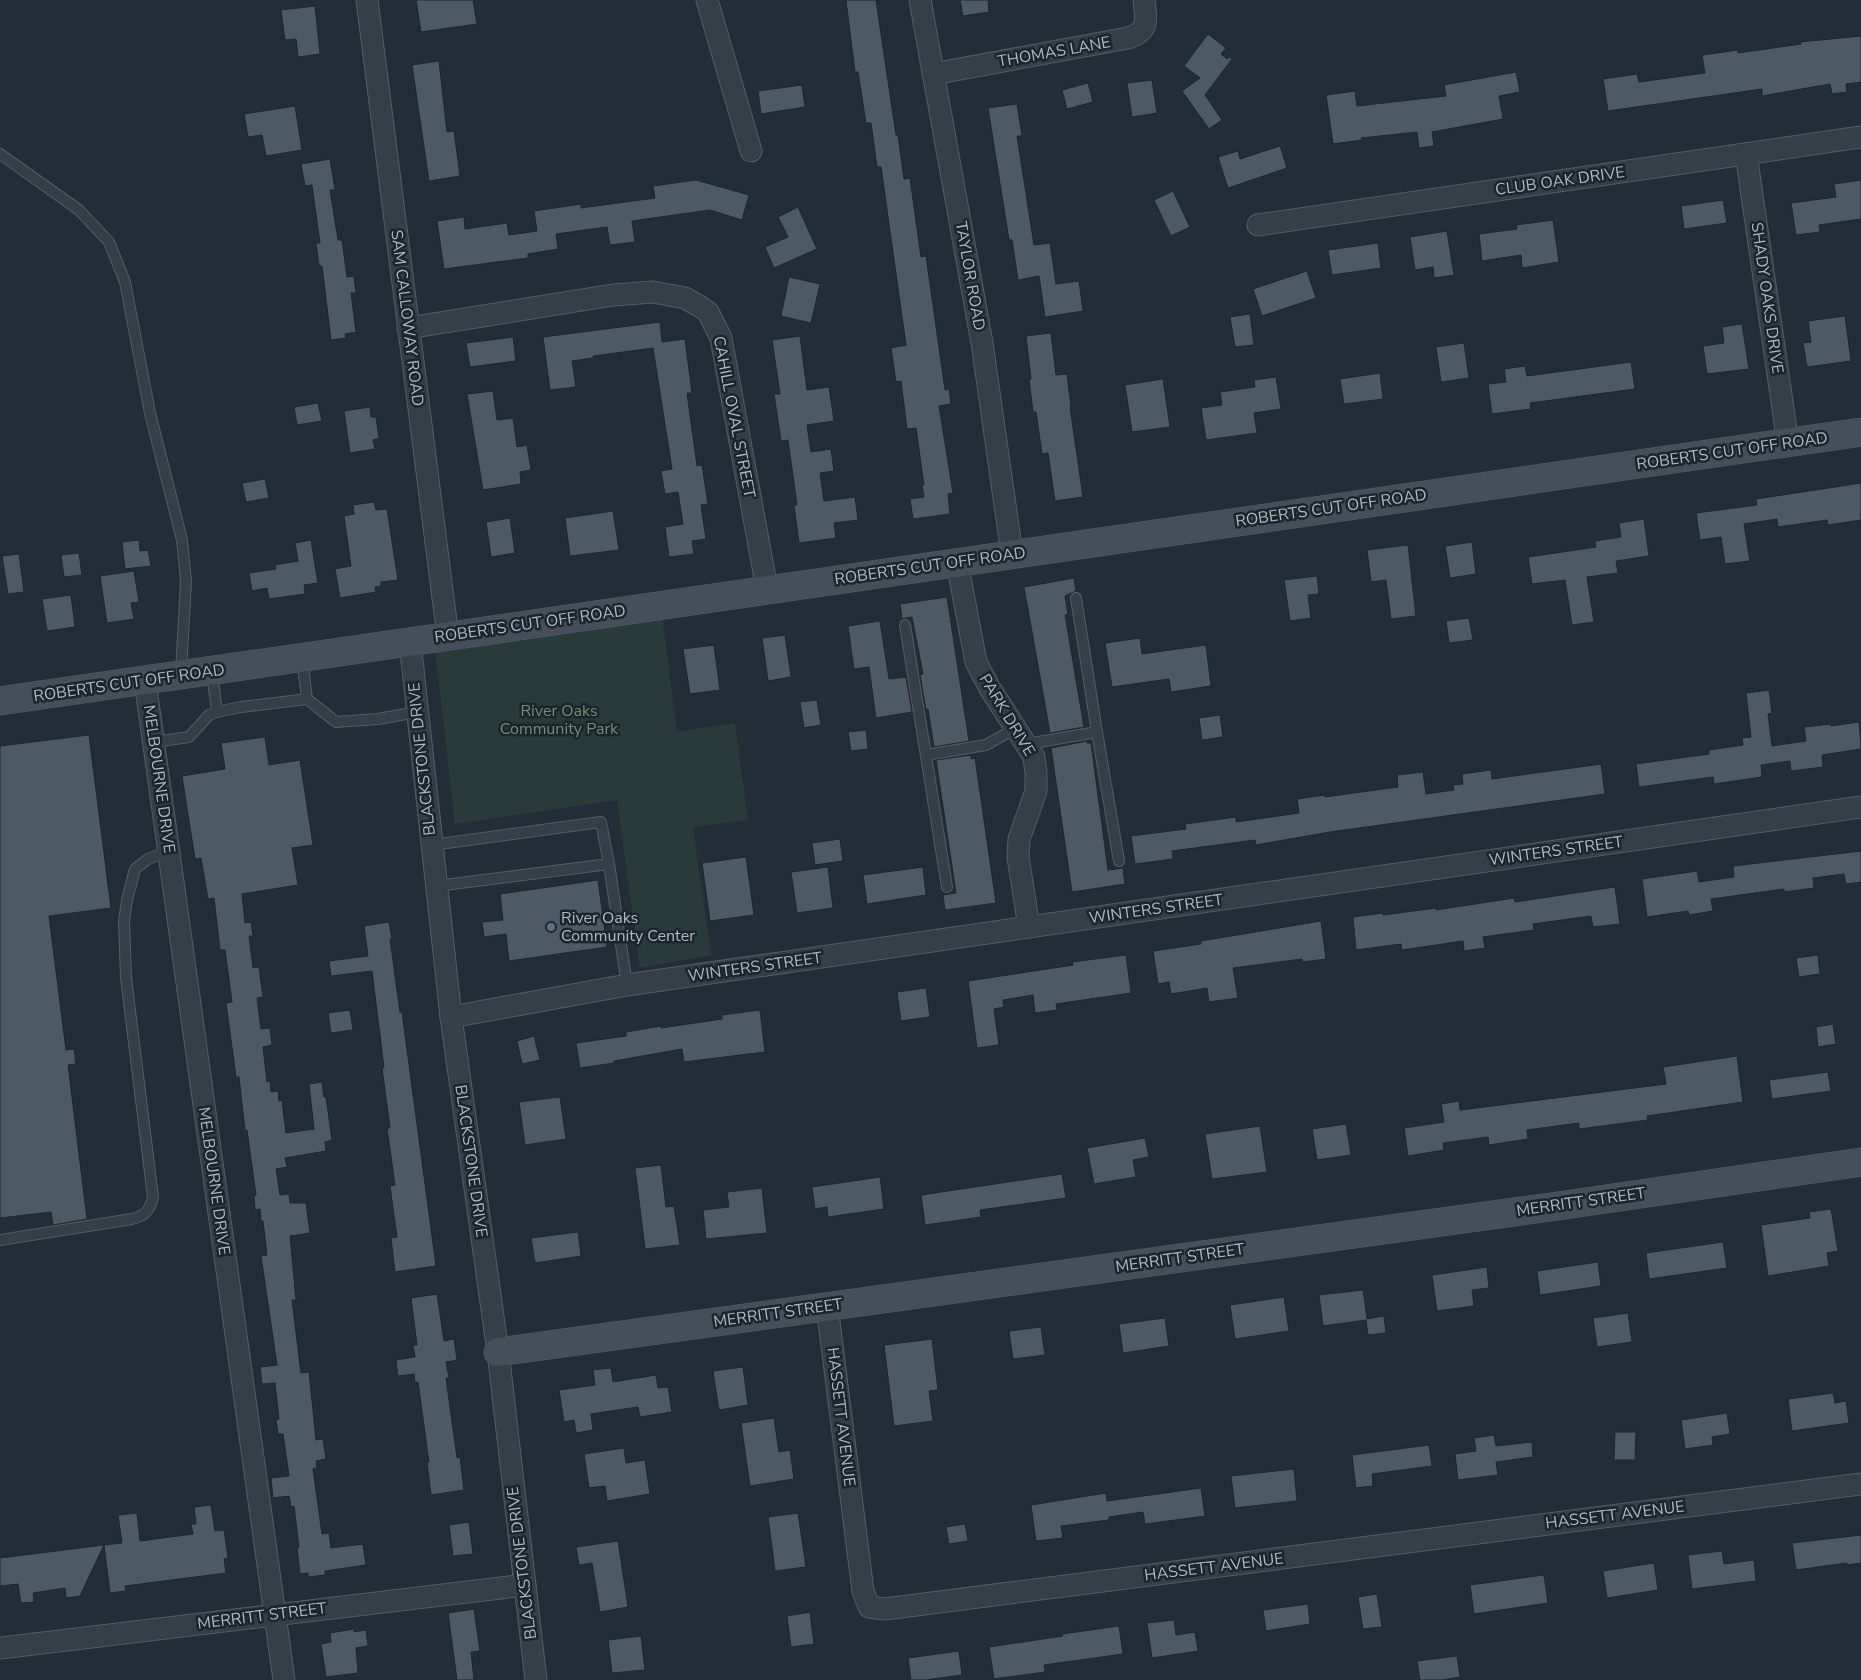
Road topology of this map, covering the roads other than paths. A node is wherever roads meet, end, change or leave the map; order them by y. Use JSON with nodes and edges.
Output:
{"nodes":[{"id":1,"x":367,"y":0,"type":"edge"},
{"id":2,"x":708,"y":0,"type":"edge"},
{"id":3,"x":920,"y":0,"type":"edge"},
{"id":4,"x":1144,"y":0,"type":"edge"},
{"id":5,"x":933,"y":74,"type":"junction"},
{"id":6,"x":1861,"y":137,"type":"edge"},
{"id":7,"x":751,"y":151,"type":"dead end"},
{"id":8,"x":0,"y":154,"type":"edge"},
{"id":9,"x":1746,"y":154,"type":"junction"},
{"id":10,"x":1258,"y":225,"type":"dead end"},
{"id":11,"x":408,"y":328,"type":"junction"},
{"id":12,"x":1861,"y":432,"type":"edge"},
{"id":13,"x":1788,"y":443,"type":"junction"},
{"id":14,"x":1012,"y":554,"type":"junction"},
{"id":15,"x":957,"y":562,"type":"junction"},
{"id":16,"x":767,"y":589,"type":"junction"},
{"id":17,"x":1076,"y":598,"type":"dead end"},
{"id":18,"x":906,"y":625,"type":"dead end"},
{"id":19,"x":448,"y":636,"type":"junction"},
{"id":20,"x":410,"y":642,"type":"junction"},
{"id":21,"x":302,"y":658,"type":"junction"},
{"id":22,"x":212,"y":672,"type":"junction"},
{"id":23,"x":180,"y":676,"type":"junction"},
{"id":24,"x":146,"y":681,"type":"junction"},
{"id":25,"x":307,"y":699,"type":"junction"},
{"id":26,"x":0,"y":701,"type":"edge"},
{"id":27,"x":217,"y":712,"type":"junction"},
{"id":28,"x":417,"y":712,"type":"junction"},
{"id":29,"x":1097,"y":732,"type":"junction"},
{"id":30,"x":1021,"y":736,"type":"junction"},
{"id":31,"x":154,"y":742,"type":"junction"},
{"id":32,"x":926,"y":755,"type":"junction"},
{"id":33,"x":1861,"y":807,"type":"edge"},
{"id":34,"x":432,"y":845,"type":"junction"},
{"id":35,"x":169,"y":851,"type":"junction"},
{"id":36,"x":1119,"y":861,"type":"dead end"},
{"id":37,"x":609,"y":864,"type":"junction"},
{"id":38,"x":436,"y":886,"type":"junction"},
{"id":39,"x":947,"y":886,"type":"dead end"},
{"id":40,"x":1029,"y":927,"type":"junction"},
{"id":41,"x":627,"y":985,"type":"junction"},
{"id":42,"x":451,"y":1017,"type":"junction"},
{"id":43,"x":1861,"y":1162,"type":"edge"},
{"id":44,"x":0,"y":1240,"type":"edge"},
{"id":45,"x":827,"y":1306,"type":"junction"},
{"id":46,"x":498,"y":1352,"type":"junction"},
{"id":47,"x":1861,"y":1484,"type":"edge"},
{"id":48,"x":525,"y":1585,"type":"junction"},
{"id":49,"x":274,"y":1615,"type":"junction"},
{"id":50,"x":0,"y":1648,"type":"edge"},
{"id":51,"x":284,"y":1680,"type":"edge"},
{"id":52,"x":536,"y":1680,"type":"edge"}],
"edges":[{"from":1,"to":11,"type":"street","name":"SAM CALLOWAY ROAD"},
{"from":2,"to":7,"type":"street"},
{"from":3,"to":5,"type":"street","name":"TAYLOR ROAD"},
{"from":4,"to":5,"type":"street","name":"THOMAS LANE"},
{"from":5,"to":14,"type":"street","name":"TAYLOR ROAD"},
{"from":6,"to":9,"type":"street","name":"CLUB OAK DRIVE"},
{"from":8,"to":23,"type":"lane"},
{"from":9,"to":10,"type":"street","name":"CLUB OAK DRIVE"},
{"from":9,"to":13,"type":"street","name":"SHADY OAKS DRIVE"},
{"from":11,"to":16,"type":"street","name":"CAHILL OVAL STREET"},
{"from":11,"to":19,"type":"street","name":"SAM CALLOWAY ROAD"},
{"from":12,"to":13,"type":"street","name":"ROBERTS CUT OFF ROAD"},
{"from":13,"to":14,"type":"street","name":"ROBERTS CUT OFF ROAD"},
{"from":14,"to":15,"type":"street","name":"ROBERTS CUT OFF ROAD"},
{"from":15,"to":16,"type":"street","name":"ROBERTS CUT OFF ROAD"},
{"from":15,"to":30,"type":"street","name":"PARK DRIVE"},
{"from":16,"to":19,"type":"street","name":"ROBERTS CUT OFF ROAD"},
{"from":17,"to":29,"type":"lane"},
{"from":18,"to":32,"type":"lane"},
{"from":19,"to":20,"type":"street","name":"ROBERTS CUT OFF ROAD"},
{"from":20,"to":21,"type":"street","name":"ROBERTS CUT OFF ROAD"},
{"from":20,"to":28,"type":"street","name":"BLACKSTONE DRIVE"},
{"from":21,"to":22,"type":"street","name":"ROBERTS CUT OFF ROAD"},
{"from":21,"to":25,"type":"lane"},
{"from":22,"to":23,"type":"street","name":"ROBERTS CUT OFF ROAD"},
{"from":22,"to":27,"type":"lane"},
{"from":23,"to":24,"type":"street","name":"ROBERTS CUT OFF ROAD"},
{"from":24,"to":26,"type":"street","name":"ROBERTS CUT OFF ROAD"},
{"from":24,"to":31,"type":"street","name":"MELBOURNE DRIVE"},
{"from":25,"to":27,"type":"lane"},
{"from":25,"to":28,"type":"lane"},
{"from":27,"to":31,"type":"lane"},
{"from":28,"to":34,"type":"street","name":"BLACKSTONE DRIVE"},
{"from":29,"to":30,"type":"lane"},
{"from":29,"to":36,"type":"lane"},
{"from":30,"to":32,"type":"lane"},
{"from":30,"to":40,"type":"street","name":"PARK DRIVE"},
{"from":31,"to":35,"type":"street","name":"MELBOURNE DRIVE"},
{"from":32,"to":39,"type":"lane"},
{"from":33,"to":40,"type":"street","name":"WINTERS STREET"},
{"from":34,"to":37,"type":"lane"},
{"from":34,"to":38,"type":"street","name":"BLACKSTONE DRIVE"},
{"from":35,"to":44,"type":"lane"},
{"from":35,"to":49,"type":"street","name":"MELBOURNE DRIVE"},
{"from":37,"to":38,"type":"lane"},
{"from":37,"to":41,"type":"lane"},
{"from":38,"to":42,"type":"street","name":"BLACKSTONE DRIVE"},
{"from":40,"to":41,"type":"street","name":"WINTERS STREET"},
{"from":41,"to":42,"type":"street","name":"WINTERS STREET"},
{"from":42,"to":46,"type":"street","name":"BLACKSTONE DRIVE"},
{"from":43,"to":45,"type":"street","name":"MERRITT STREET"},
{"from":45,"to":46,"type":"street","name":"MERRITT STREET"},
{"from":45,"to":47,"type":"street","name":"HASSETT AVENUE"},
{"from":46,"to":48,"type":"street","name":"BLACKSTONE DRIVE"},
{"from":48,"to":49,"type":"street","name":"MERRITT STREET"},
{"from":48,"to":52,"type":"street","name":"BLACKSTONE DRIVE"},
{"from":49,"to":50,"type":"street","name":"MERRITT STREET"},
{"from":49,"to":51,"type":"street","name":"MELBOURNE DRIVE"}]}
